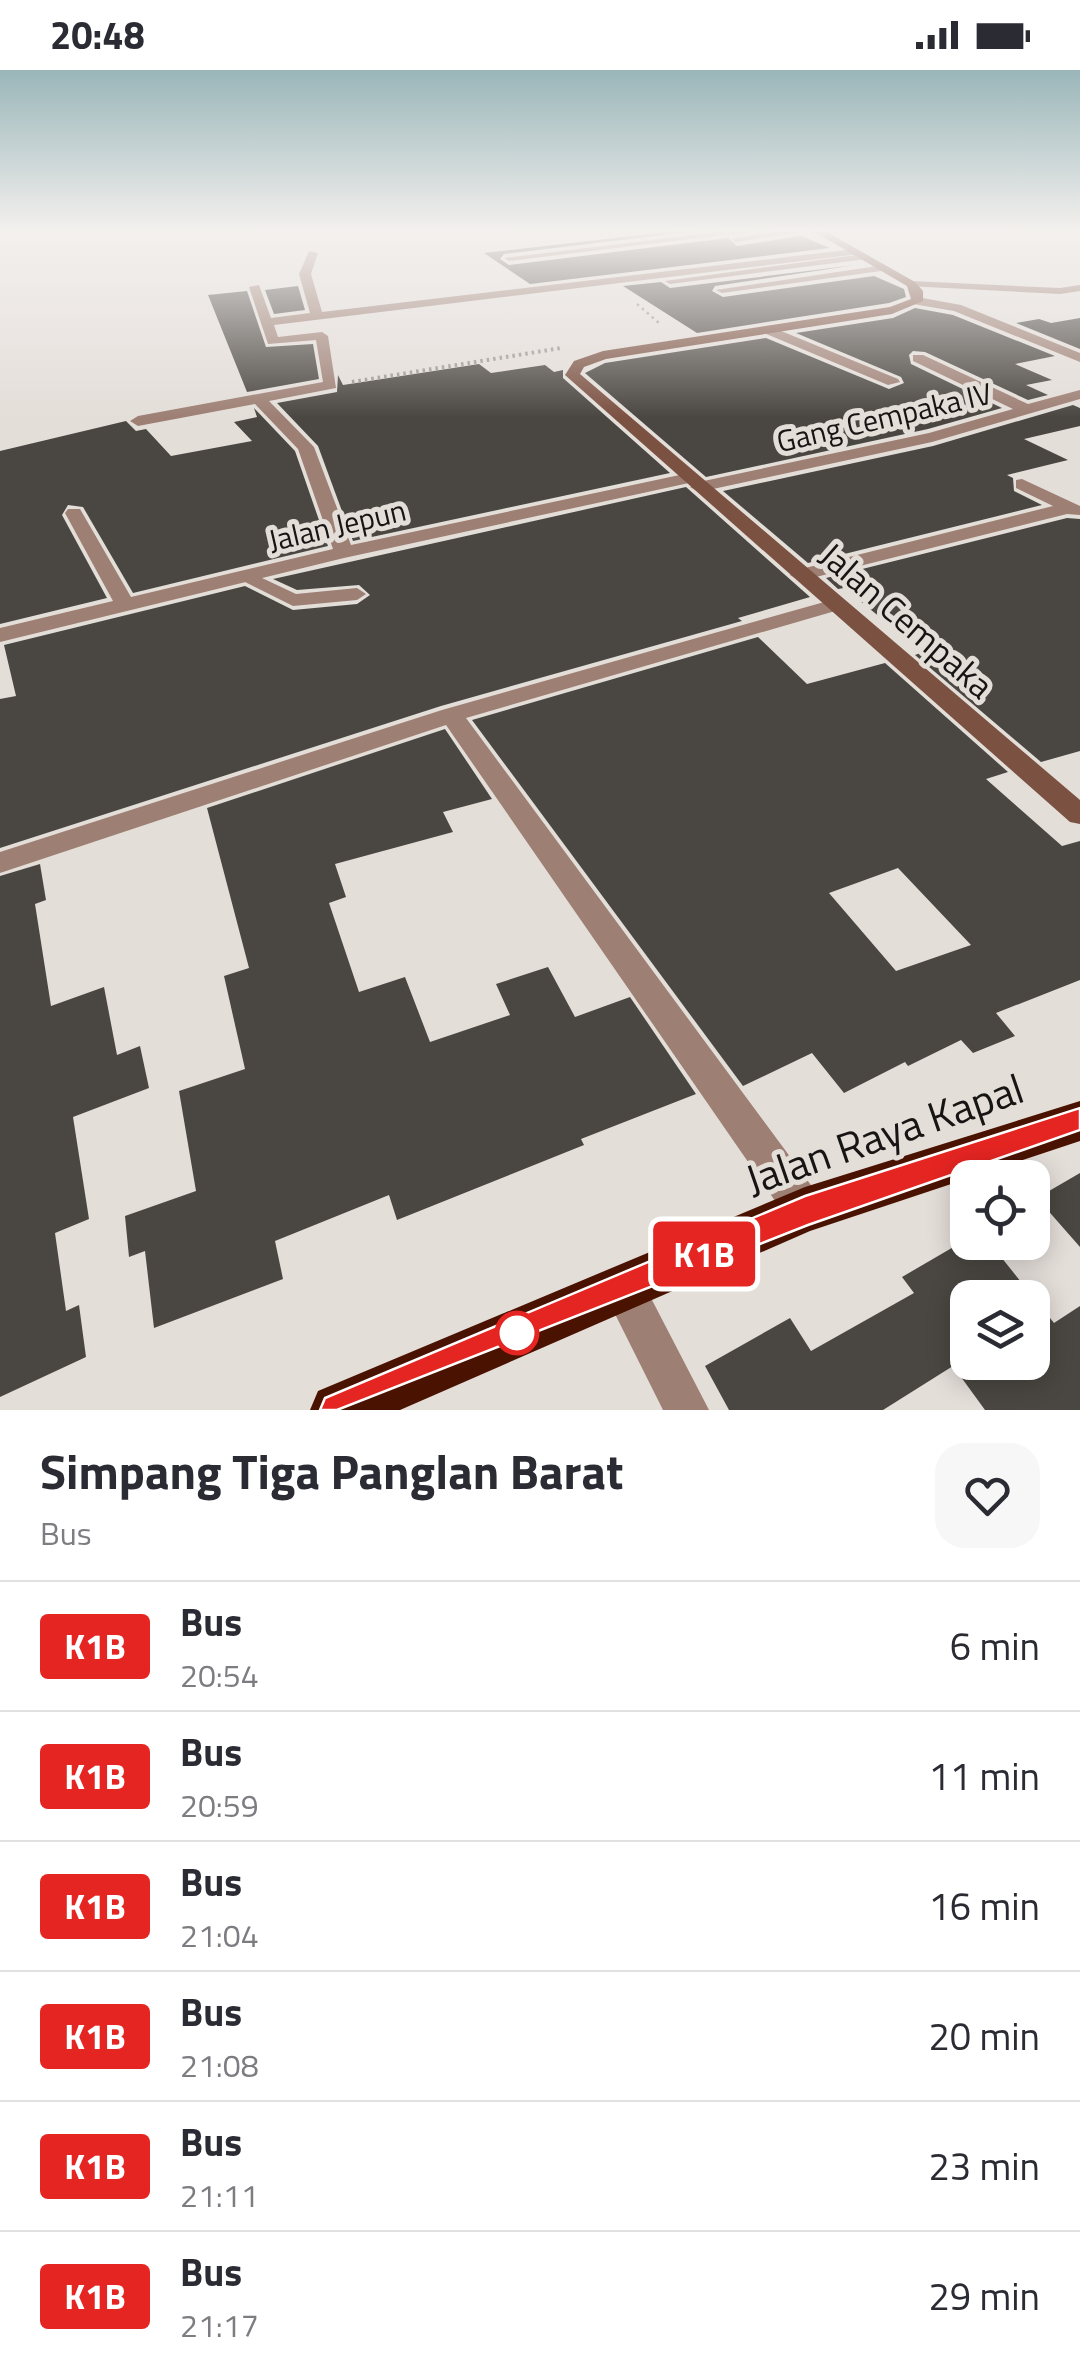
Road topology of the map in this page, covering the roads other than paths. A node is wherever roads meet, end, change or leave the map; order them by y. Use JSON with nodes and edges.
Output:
{"nodes":[{"id":1,"x":257,"y":294,"type":"edge"},
{"id":2,"x":310,"y":294,"type":"edge"},
{"id":3,"x":519,"y":294,"type":"edge"},
{"id":4,"x":913,"y":294,"type":"edge"},
{"id":5,"x":919,"y":294,"type":"edge"},
{"id":6,"x":317,"y":317,"type":"junction"},
{"id":7,"x":267,"y":322,"type":"junction"},
{"id":8,"x":769,"y":330,"type":"junction"},
{"id":9,"x":918,"y":358,"type":"dead end"},
{"id":10,"x":1080,"y":358,"type":"edge"},
{"id":11,"x":892,"y":382,"type":"dead end"},
{"id":12,"x":1080,"y":394,"type":"edge"},
{"id":13,"x":260,"y":399,"type":"junction"},
{"id":14,"x":1030,"y":412,"type":"junction"},
{"id":15,"x":138,"y":420,"type":"dead end"},
{"id":16,"x":694,"y":483,"type":"junction"},
{"id":17,"x":1022,"y":484,"type":"dead end"},
{"id":18,"x":1074,"y":510,"type":"edge"},
{"id":19,"x":74,"y":513,"type":"dead end"},
{"id":20,"x":344,"y":552,"type":"junction"},
{"id":21,"x":800,"y":575,"type":"junction"},
{"id":22,"x":247,"y":576,"type":"junction"},
{"id":23,"x":357,"y":594,"type":"dead end"},
{"id":24,"x":125,"y":604,"type":"junction"},
{"id":25,"x":835,"y":606,"type":"junction"},
{"id":26,"x":0,"y":635,"type":"edge"},
{"id":27,"x":451,"y":715,"type":"junction"},
{"id":28,"x":1080,"y":815,"type":"edge"},
{"id":29,"x":0,"y":863,"type":"edge"},
{"id":30,"x":1080,"y":1121,"type":"edge"},
{"id":31,"x":805,"y":1210,"type":"junction"},
{"id":32,"x":623,"y":1288,"type":"junction"},
{"id":33,"x":337,"y":1410,"type":"edge"},
{"id":34,"x":687,"y":1410,"type":"edge"}],
"edges":[{"from":1,"to":7,"type":"street"},
{"from":2,"to":6,"type":"street"},
{"from":3,"to":6,"type":"street"},
{"from":4,"to":8,"type":"street"},
{"from":5,"to":10,"type":"street"},
{"from":6,"to":7,"type":"street"},
{"from":7,"to":13,"type":"street"},
{"from":8,"to":11,"type":"street"},
{"from":8,"to":16,"type":"street","name":"Jalan Cempaka"},
{"from":9,"to":14,"type":"street"},
{"from":12,"to":14,"type":"street","name":"Gang Cempaka IV"},
{"from":13,"to":15,"type":"street"},
{"from":13,"to":20,"type":"street"},
{"from":14,"to":16,"type":"street","name":"Gang Cempaka IV"},
{"from":16,"to":20,"type":"street","name":"Jalan Jepun"},
{"from":16,"to":21,"type":"street","name":"Jalan Cempaka"},
{"from":17,"to":18,"type":"street"},
{"from":18,"to":21,"type":"street"},
{"from":19,"to":24,"type":"street"},
{"from":20,"to":22,"type":"street","name":"Jalan Jepun"},
{"from":21,"to":25,"type":"street","name":"Jalan Cempaka"},
{"from":22,"to":23,"type":"lane"},
{"from":22,"to":24,"type":"street","name":"Jalan Jepun"},
{"from":24,"to":26,"type":"street","name":"Jalan Jepun"},
{"from":25,"to":27,"type":"street"},
{"from":25,"to":28,"type":"street","name":"Jalan Cempaka"},
{"from":27,"to":29,"type":"street"},
{"from":27,"to":31,"type":"street"},
{"from":30,"to":31,"type":"highway","name":"Jalan Raya Kapal"},
{"from":31,"to":32,"type":"highway","name":"Jalan Raya Kapal"},
{"from":32,"to":33,"type":"highway","name":"Jalan Raya Kapal"},
{"from":32,"to":34,"type":"street"}]}
